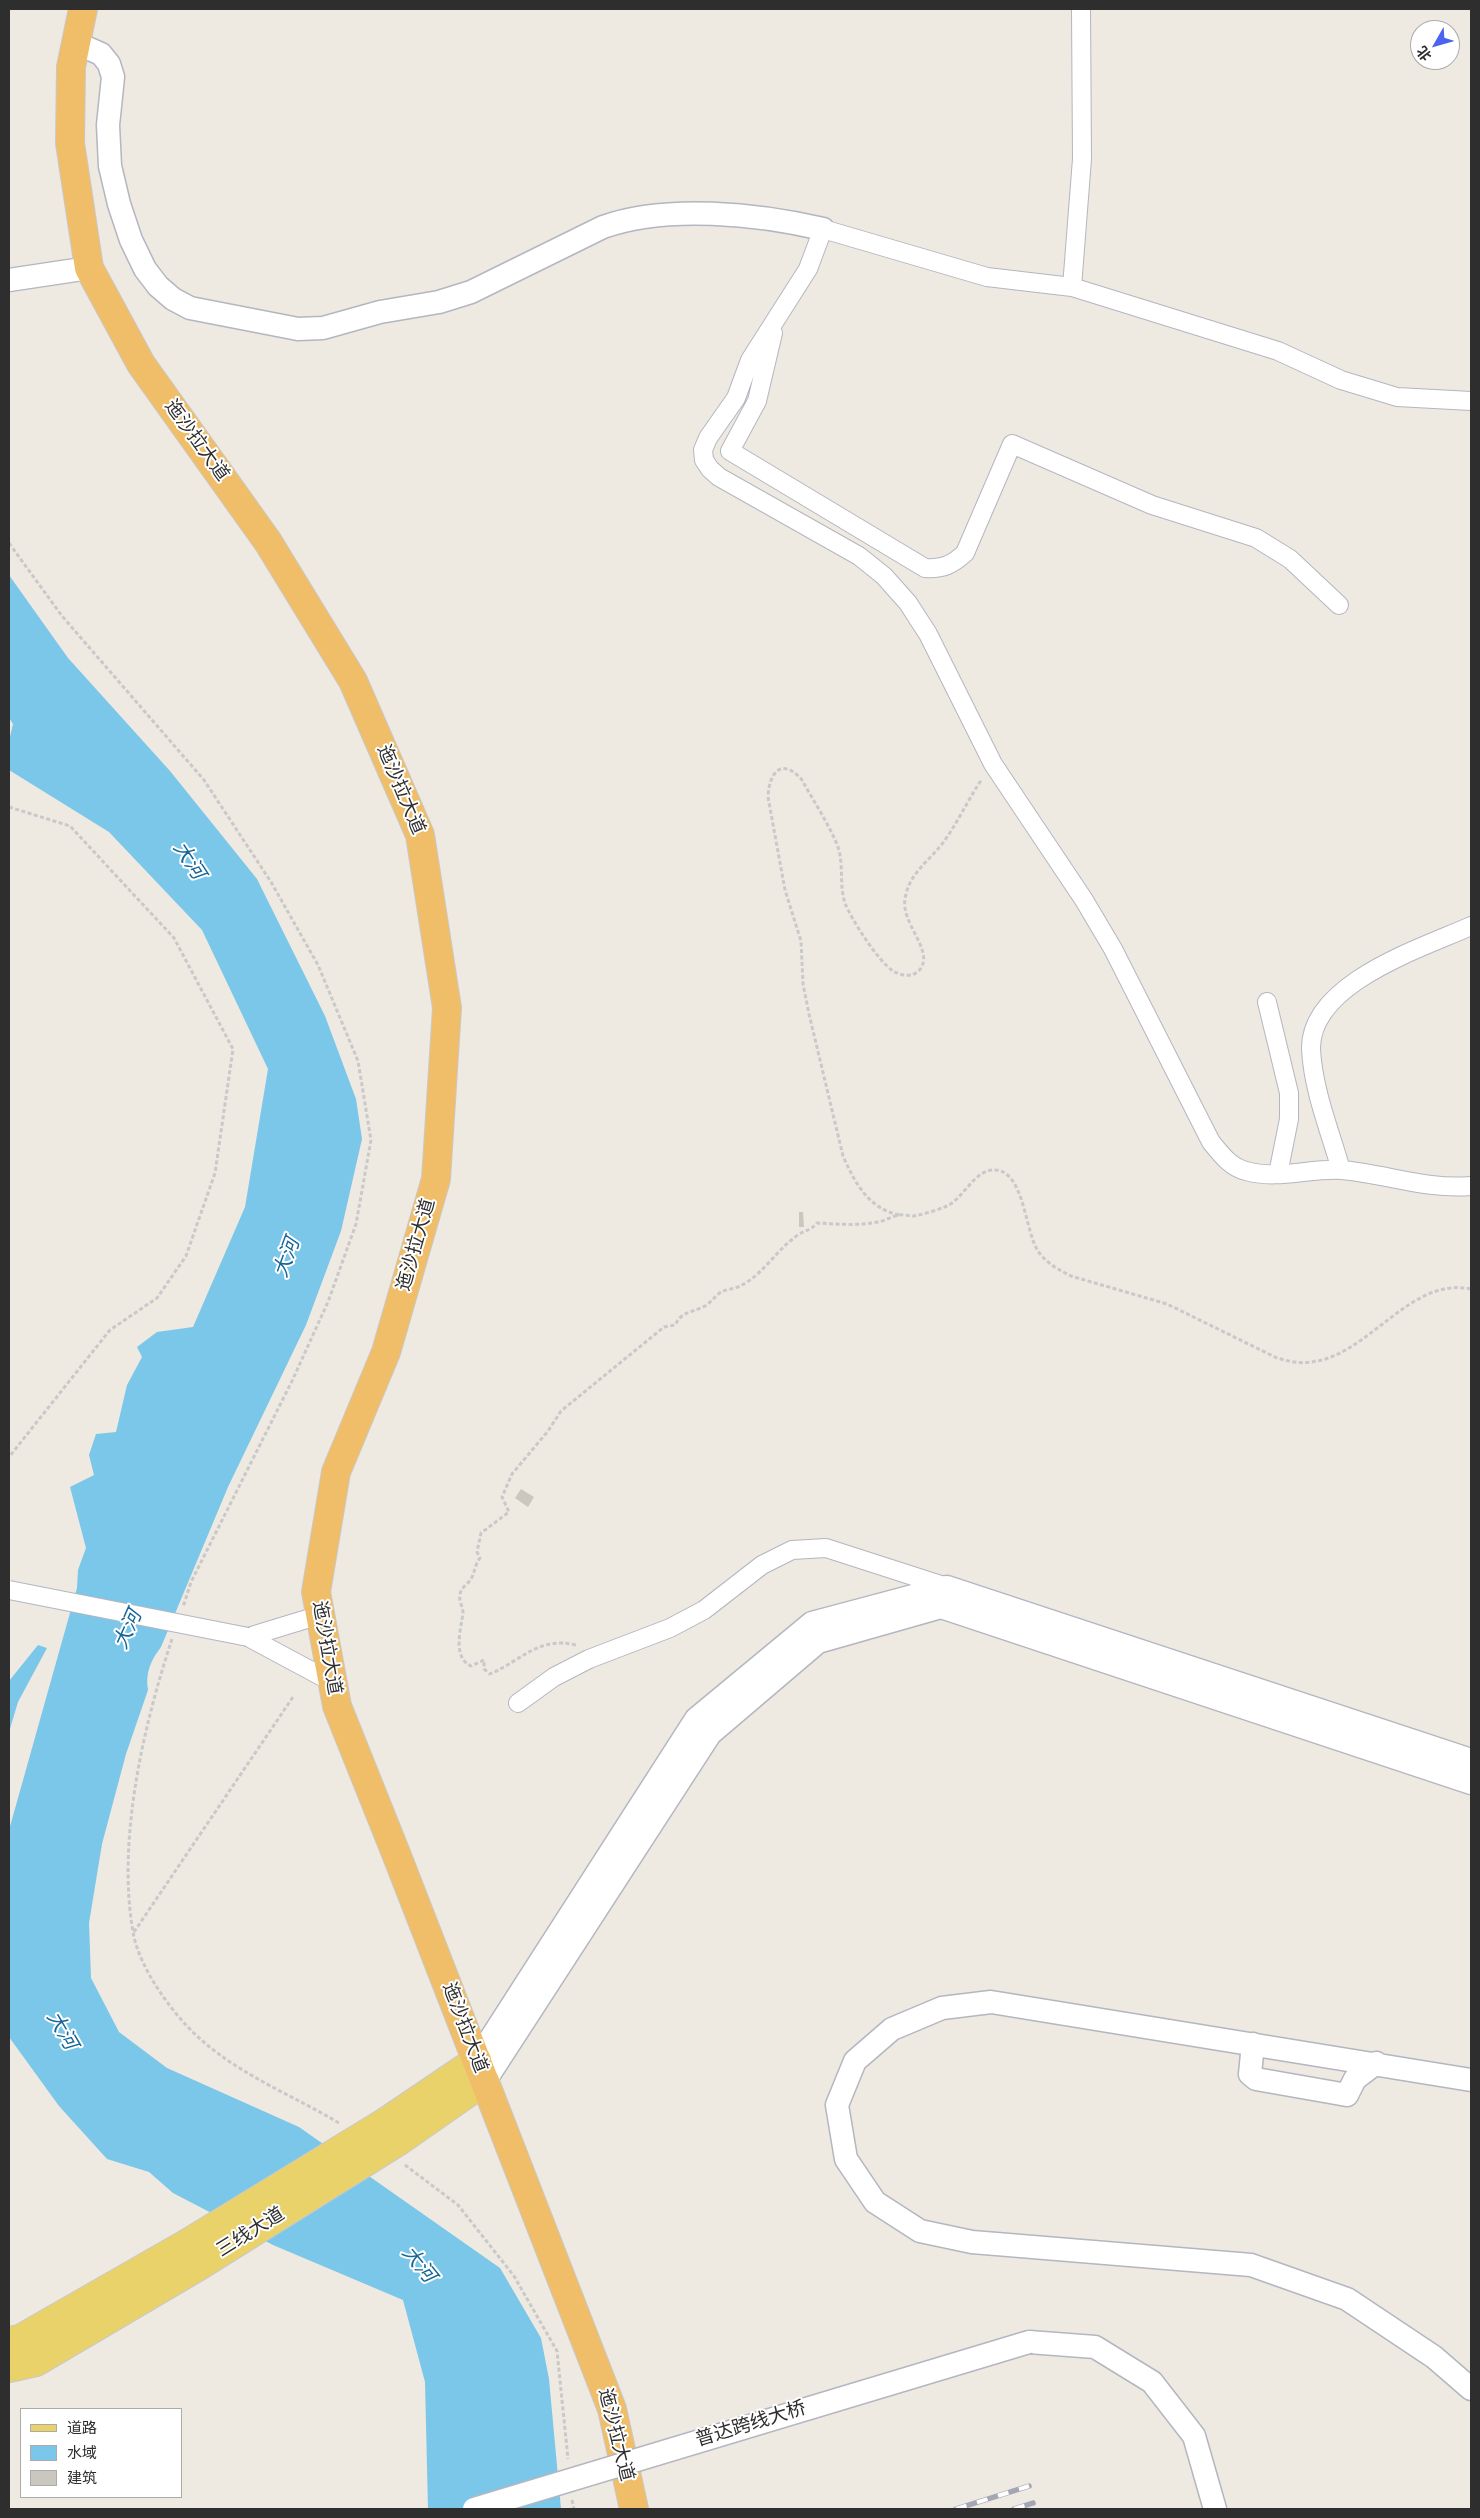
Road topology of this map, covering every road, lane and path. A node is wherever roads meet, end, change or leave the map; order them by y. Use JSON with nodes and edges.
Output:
{"nodes":[{"id":1,"x":83,"y":9,"type":"edge"},
{"id":2,"x":1081,"y":9,"type":"edge"},
{"id":3,"x":76,"y":43,"type":"junction"},
{"id":4,"x":823,"y":229,"type":"junction"},
{"id":5,"x":89,"y":268,"type":"junction"},
{"id":6,"x":17,"y":279,"type":"edge"},
{"id":7,"x":1072,"y":287,"type":"junction"},
{"id":8,"x":776,"y":320,"type":"junction"},
{"id":9,"x":1471,"y":401,"type":"edge"},
{"id":10,"x":9,"y":543,"type":"edge"},
{"id":11,"x":1339,"y":605,"type":"dead end"},
{"id":12,"x":993,"y":764,"type":"junction"},
{"id":13,"x":9,"y":807,"type":"edge"},
{"id":14,"x":1471,"y":926,"type":"edge"},
{"id":15,"x":1267,"y":1002,"type":"dead end"},
{"id":16,"x":1341,"y":1170,"type":"junction"},
{"id":17,"x":1278,"y":1174,"type":"junction"},
{"id":18,"x":1471,"y":1186,"type":"edge"},
{"id":19,"x":900,"y":1215,"type":"junction"},
{"id":20,"x":1471,"y":1289,"type":"edge"},
{"id":21,"x":9,"y":1457,"type":"edge"},
{"id":22,"x":947,"y":1587,"type":"junction"},
{"id":23,"x":9,"y":1590,"type":"edge"},
{"id":24,"x":182,"y":1610,"type":"dead end"},
{"id":25,"x":320,"y":1615,"type":"junction"},
{"id":26,"x":248,"y":1637,"type":"junction"},
{"id":27,"x":172,"y":1638,"type":"dead end"},
{"id":28,"x":589,"y":1659,"type":"junction"},
{"id":29,"x":332,"y":1682,"type":"junction"},
{"id":30,"x":293,"y":1697,"type":"dead end"},
{"id":31,"x":518,"y":1703,"type":"dead end"},
{"id":32,"x":1471,"y":1760,"type":"edge"},
{"id":33,"x":1471,"y":1783,"type":"edge"},
{"id":34,"x":133,"y":1934,"type":"junction"},
{"id":35,"x":1253,"y":2044,"type":"junction"},
{"id":36,"x":1381,"y":2064,"type":"junction"},
{"id":37,"x":481,"y":2070,"type":"junction"},
{"id":38,"x":1471,"y":2075,"type":"edge"},
{"id":39,"x":1471,"y":2080,"type":"edge"},
{"id":40,"x":342,"y":2126,"type":"dead end"},
{"id":41,"x":394,"y":2141,"type":"junction"},
{"id":42,"x":192,"y":2255,"type":"junction"},
{"id":43,"x":9,"y":2341,"type":"edge"},
{"id":44,"x":9,"y":2368,"type":"edge"},
{"id":45,"x":1471,"y":2389,"type":"edge"},
{"id":46,"x":568,"y":2464,"type":"dead end"},
{"id":47,"x":571,"y":2492,"type":"dead end"},
{"id":48,"x":474,"y":2509,"type":"edge"},
{"id":49,"x":574,"y":2509,"type":"edge"},
{"id":50,"x":634,"y":2509,"type":"edge"},
{"id":51,"x":1215,"y":2509,"type":"edge"}],
"edges":[{"from":1,"to":3,"type":"highway","name":"迤沙拉大道"},
{"from":2,"to":7,"type":"street"},
{"from":3,"to":4,"type":"street"},
{"from":3,"to":5,"type":"highway","name":"迤沙拉大道"},
{"from":4,"to":7,"type":"street"},
{"from":4,"to":8,"type":"street"},
{"from":5,"to":6,"type":"street"},
{"from":5,"to":25,"type":"highway","name":"迤沙拉大道"},
{"from":7,"to":9,"type":"street"},
{"from":8,"to":11,"type":"street"},
{"from":8,"to":12,"type":"street"},
{"from":10,"to":24,"type":"path"},
{"from":12,"to":17,"type":"street"},
{"from":12,"to":19,"type":"path"},
{"from":13,"to":21,"type":"path"},
{"from":14,"to":16,"type":"street"},
{"from":15,"to":17,"type":"street"},
{"from":16,"to":17,"type":"street"},
{"from":16,"to":18,"type":"street"},
{"from":19,"to":20,"type":"path"},
{"from":19,"to":28,"type":"path"},
{"from":22,"to":28,"type":"street"},
{"from":22,"to":32,"type":"street"},
{"from":22,"to":37,"type":"street"},
{"from":23,"to":26,"type":"street","bridge":true},
{"from":25,"to":26,"type":"street"},
{"from":25,"to":29,"type":"highway","name":"迤沙拉大道"},
{"from":26,"to":29,"type":"street"},
{"from":27,"to":34,"type":"path"},
{"from":28,"to":31,"type":"street"},
{"from":29,"to":37,"type":"highway","name":"迤沙拉大道"},
{"from":30,"to":34,"type":"path"},
{"from":33,"to":37,"type":"street"},
{"from":34,"to":40,"type":"path"},
{"from":35,"to":36,"type":"street"},
{"from":35,"to":36,"type":"street"},
{"from":35,"to":45,"type":"street"},
{"from":36,"to":38,"type":"street"},
{"from":36,"to":39,"type":"street"},
{"from":37,"to":41,"type":"main road","name":"三线大道"},
{"from":37,"to":50,"type":"highway","name":"迤沙拉大道"},
{"from":41,"to":42,"type":"main road","name":"三线大道","bridge":true},
{"from":41,"to":46,"type":"path"},
{"from":42,"to":43,"type":"main road","name":"三线大道"},
{"from":42,"to":44,"type":"main road","name":"三线大道"},
{"from":47,"to":49,"type":"path"},
{"from":48,"to":51,"type":"street","name":"普达跨线大桥","bridge":true}]}
